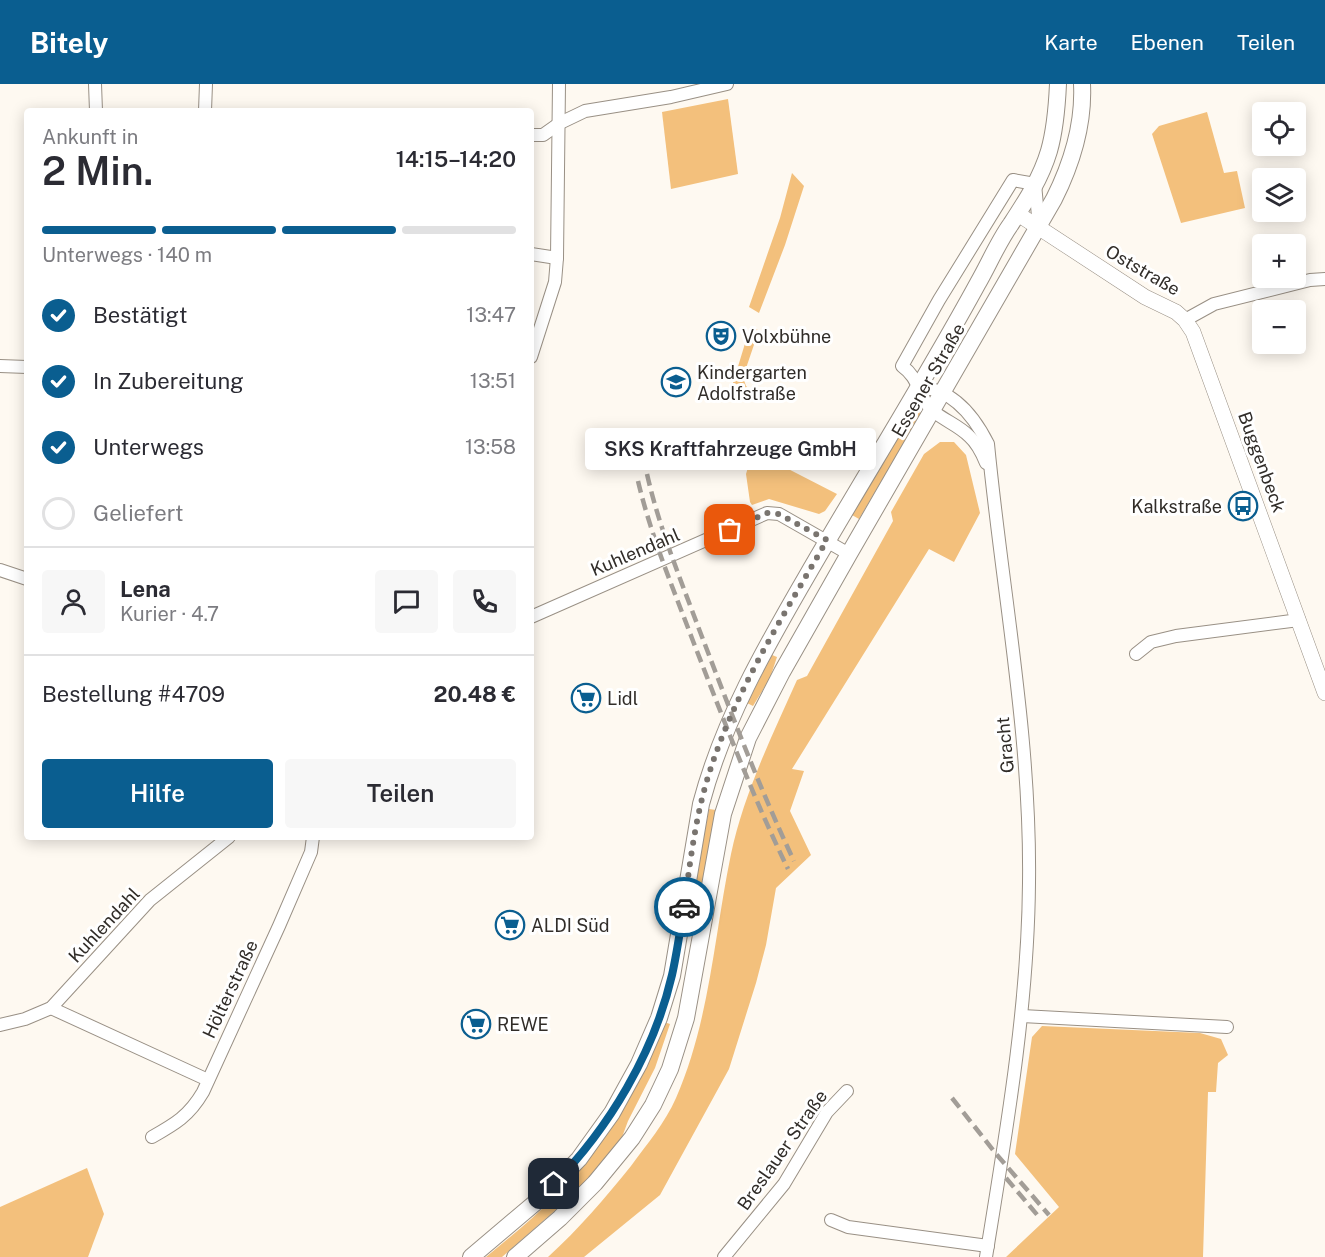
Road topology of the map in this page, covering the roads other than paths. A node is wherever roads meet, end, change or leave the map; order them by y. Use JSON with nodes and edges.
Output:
{"nodes":[{"id":1,"x":95,"y":84,"type":"edge"},
{"id":2,"x":206,"y":84,"type":"edge"},
{"id":3,"x":560,"y":84,"type":"edge"},
{"id":4,"x":727,"y":84,"type":"edge"},
{"id":5,"x":1058,"y":84,"type":"edge"},
{"id":6,"x":1082,"y":84,"type":"edge"},
{"id":7,"x":96,"y":108,"type":"edge"},
{"id":8,"x":205,"y":108,"type":"edge"},
{"id":9,"x":560,"y":123,"type":"junction"},
{"id":10,"x":534,"y":135,"type":"edge"},
{"id":11,"x":1035,"y":184,"type":"junction"},
{"id":12,"x":1018,"y":214,"type":"junction"},
{"id":13,"x":1040,"y":227,"type":"junction"},
{"id":14,"x":534,"y":254,"type":"edge"},
{"id":15,"x":557,"y":258,"type":"junction"},
{"id":16,"x":1325,"y":279,"type":"edge"},
{"id":17,"x":1185,"y":320,"type":"junction"},
{"id":18,"x":534,"y":348,"type":"edge"},
{"id":19,"x":0,"y":366,"type":"edge"},
{"id":20,"x":24,"y":367,"type":"edge"},
{"id":21,"x":919,"y":387,"type":"junction"},
{"id":22,"x":943,"y":392,"type":"junction"},
{"id":23,"x":933,"y":411,"type":"junction"},
{"id":24,"x":990,"y":472,"type":"junction"},
{"id":25,"x":827,"y":540,"type":"junction"},
{"id":26,"x":849,"y":554,"type":"junction"},
{"id":27,"x":0,"y":570,"type":"edge"},
{"id":28,"x":24,"y":578,"type":"edge"},
{"id":29,"x":534,"y":616,"type":"edge"},
{"id":30,"x":1299,"y":620,"type":"junction"},
{"id":31,"x":1136,"y":654,"type":"dead end"},
{"id":32,"x":1325,"y":693,"type":"edge"},
{"id":33,"x":225,"y":840,"type":"edge"},
{"id":34,"x":313,"y":840,"type":"edge"},
{"id":35,"x":51,"y":1008,"type":"junction"},
{"id":36,"x":1022,"y":1016,"type":"junction"},
{"id":37,"x":0,"y":1025,"type":"edge"},
{"id":38,"x":1227,"y":1027,"type":"dead end"},
{"id":39,"x":208,"y":1080,"type":"junction"},
{"id":40,"x":847,"y":1091,"type":"dead end"},
{"id":41,"x":152,"y":1137,"type":"dead end"},
{"id":42,"x":831,"y":1220,"type":"dead end"},
{"id":43,"x":987,"y":1251,"type":"edge"},
{"id":44,"x":471,"y":1257,"type":"edge"},
{"id":45,"x":515,"y":1257,"type":"edge"},
{"id":46,"x":723,"y":1257,"type":"edge"}],
"edges":[{"from":1,"to":7,"type":"street"},
{"from":2,"to":8,"type":"street"},
{"from":3,"to":9,"type":"street"},
{"from":4,"to":9,"type":"street"},
{"from":5,"to":11,"type":"main road"},
{"from":6,"to":13,"type":"main road","name":"Essener Straße"},
{"from":9,"to":10,"type":"street"},
{"from":9,"to":15,"type":"street"},
{"from":11,"to":12,"type":"main road","name":"Essener Straße"},
{"from":11,"to":13,"type":"street"},
{"from":11,"to":21,"type":"street","name":"Essener Straße"},
{"from":12,"to":13,"type":"street","name":"Oststraße"},
{"from":12,"to":21,"type":"main road","name":"Essener Straße"},
{"from":13,"to":17,"type":"street","name":"Oststraße"},
{"from":13,"to":22,"type":"main road","name":"Essener Straße"},
{"from":14,"to":15,"type":"street"},
{"from":15,"to":18,"type":"street"},
{"from":16,"to":17,"type":"street","name":"Oststraße"},
{"from":17,"to":30,"type":"street","name":"Buggenbeck"},
{"from":19,"to":20,"type":"street"},
{"from":21,"to":22,"type":"street","name":"Gracht"},
{"from":21,"to":23,"type":"street","name":"Gracht"},
{"from":21,"to":25,"type":"main road","name":"Essener Straße"},
{"from":22,"to":23,"type":"main road","name":"Essener Straße"},
{"from":22,"to":24,"type":"street","name":"Gracht"},
{"from":23,"to":24,"type":"street","name":"Gracht"},
{"from":23,"to":26,"type":"main road","name":"Essener Straße"},
{"from":24,"to":36,"type":"street","name":"Gracht"},
{"from":25,"to":26,"type":"street","name":"Kuhlendahl"},
{"from":25,"to":29,"type":"street","name":"Kuhlendahl"},
{"from":25,"to":44,"type":"main road","name":"Essener Straße"},
{"from":26,"to":45,"type":"main road","name":"Essener Straße"},
{"from":27,"to":28,"type":"street"},
{"from":30,"to":31,"type":"street"},
{"from":30,"to":32,"type":"street","name":"Buggenbeck"},
{"from":33,"to":35,"type":"street","name":"Kuhlendahl"},
{"from":34,"to":39,"type":"street","name":"Hölterstraße"},
{"from":35,"to":37,"type":"street","name":"Kuhlendahl"},
{"from":35,"to":39,"type":"street"},
{"from":36,"to":38,"type":"street"},
{"from":36,"to":43,"type":"street","name":"Gracht"},
{"from":39,"to":41,"type":"street","name":"Hölterstraße"},
{"from":40,"to":46,"type":"street","name":"Breslauer Straße"},
{"from":42,"to":43,"type":"street"}]}
